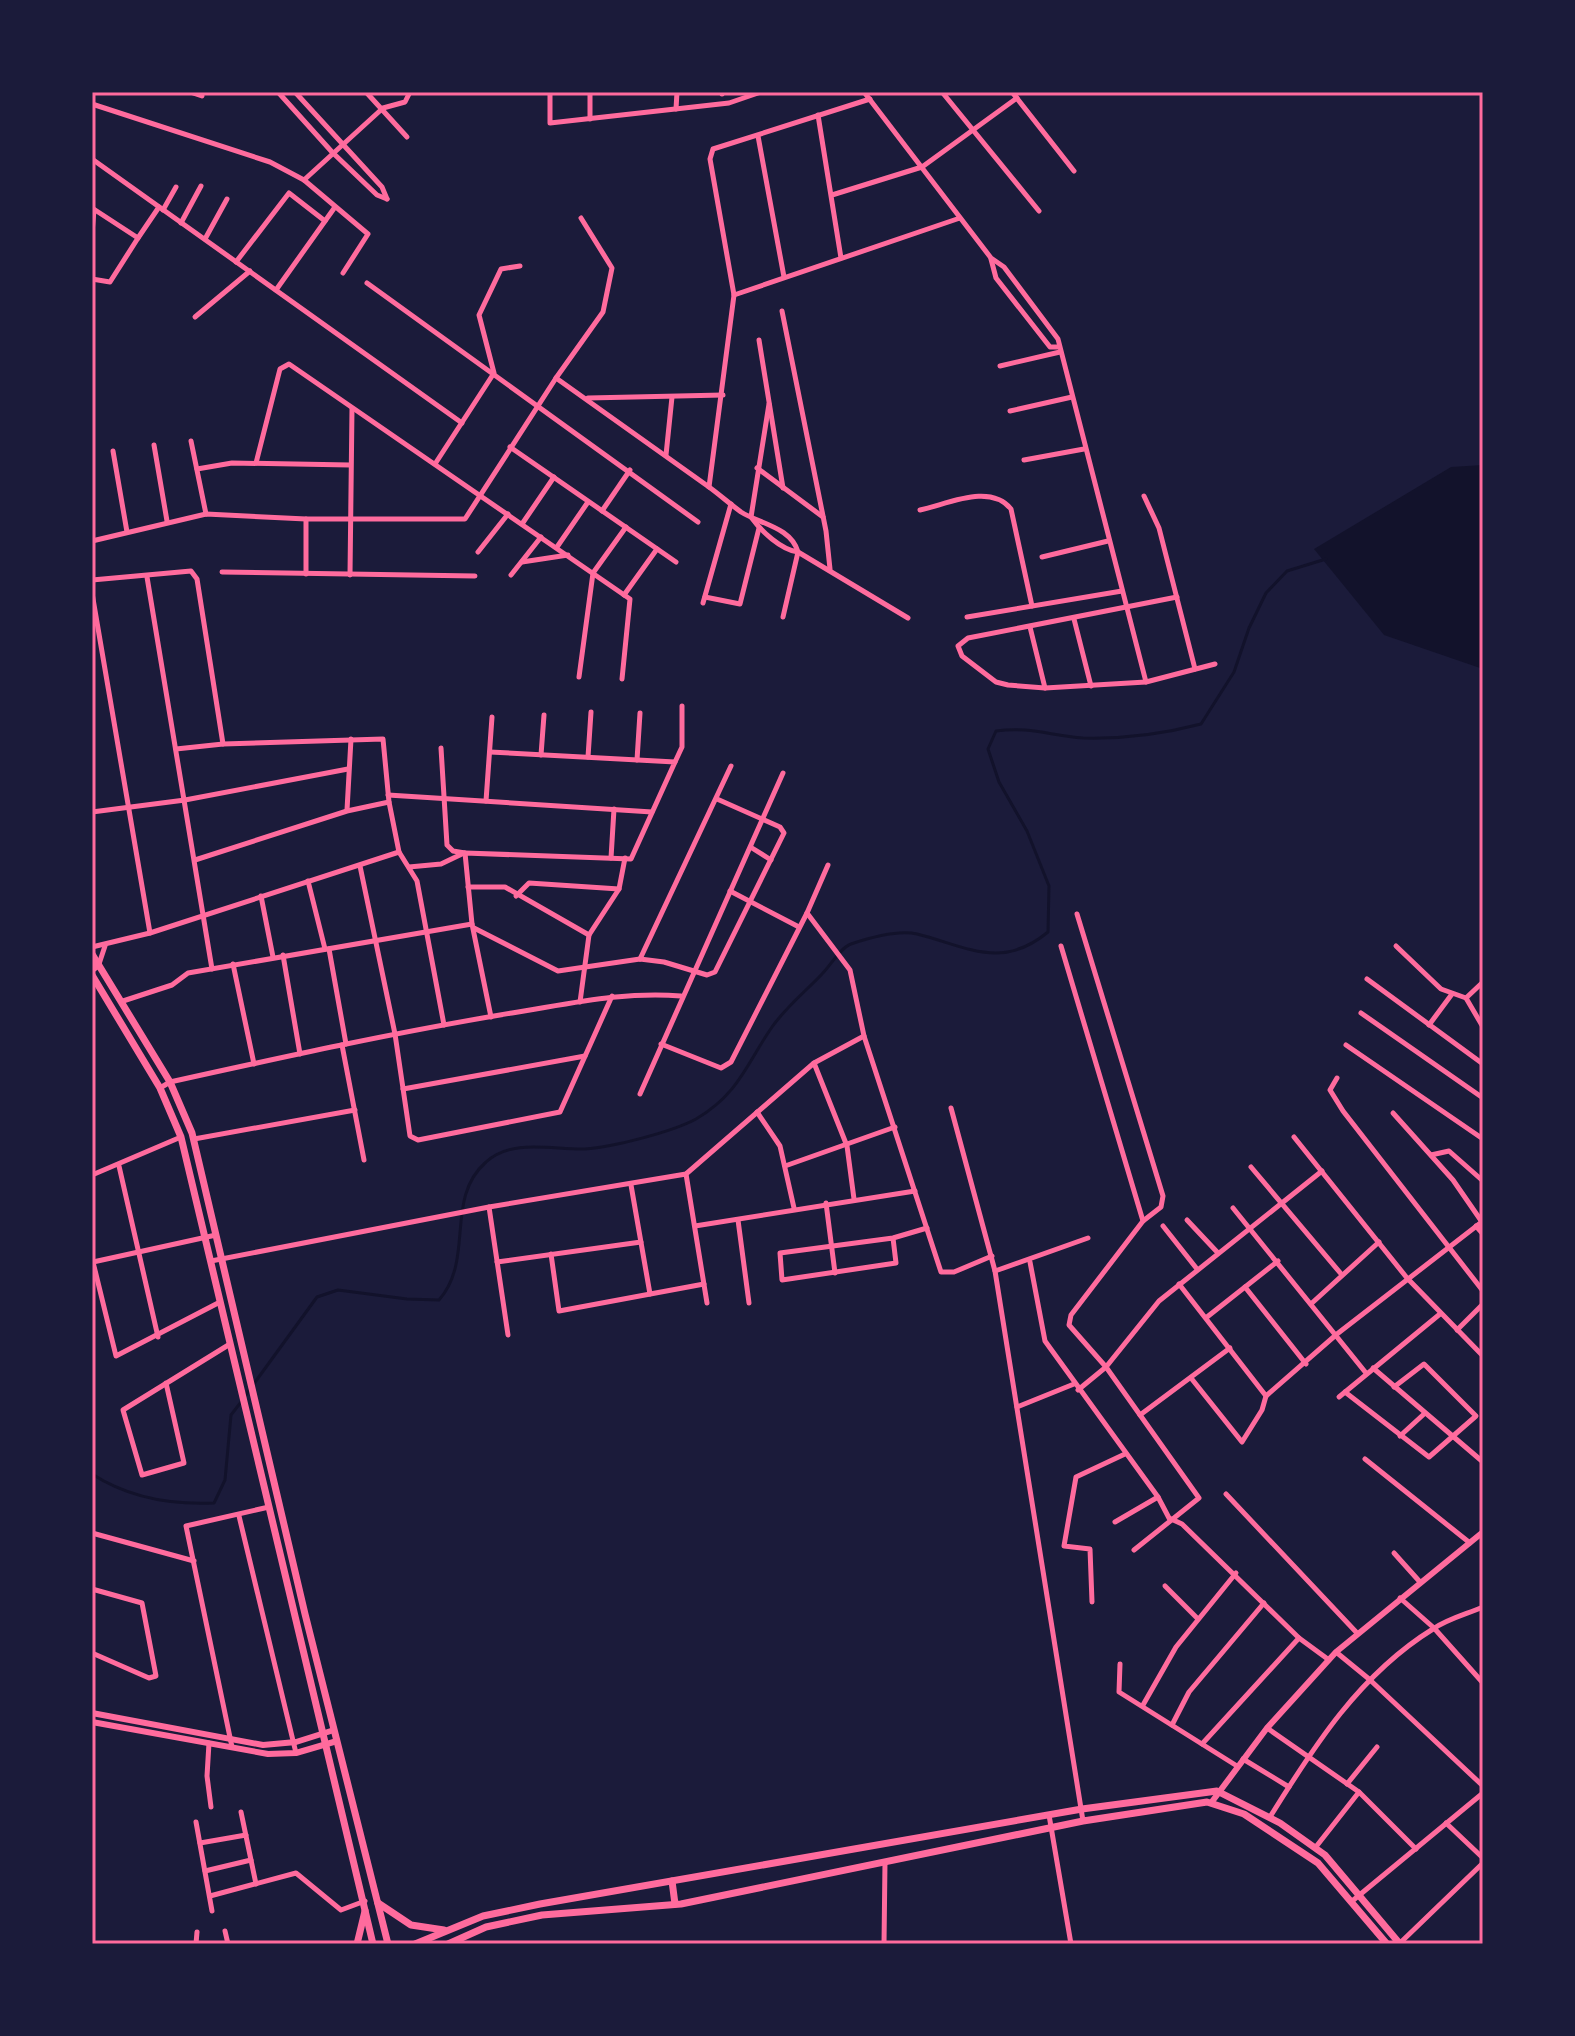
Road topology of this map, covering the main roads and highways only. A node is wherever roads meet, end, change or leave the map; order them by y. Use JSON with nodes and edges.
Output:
{"nodes":[{"id":1,"x":92,"y":954,"type":"edge"},
{"id":2,"x":94,"y":970,"type":"edge"},
{"id":3,"x":672,"y":1881,"type":"junction"},
{"id":4,"x":378,"y":1903,"type":"junction"},
{"id":5,"x":365,"y":1904,"type":"junction"},
{"id":6,"x":675,"y":1904,"type":"junction"},
{"id":7,"x":447,"y":1931,"type":"junction"},
{"id":8,"x":453,"y":1943,"type":"edge"},
{"id":9,"x":357,"y":1944,"type":"edge"},
{"id":10,"x":373,"y":1944,"type":"edge"},
{"id":11,"x":388,"y":1944,"type":"edge"},
{"id":12,"x":415,"y":1944,"type":"edge"},
{"id":13,"x":1387,"y":1944,"type":"edge"},
{"id":14,"x":1399,"y":1944,"type":"edge"}],
"edges":[{"from":1,"to":2,"type":"main road"},
{"from":2,"to":4,"type":"main road"},
{"from":2,"to":5,"type":"main road"},
{"from":3,"to":6,"type":"main road"},
{"from":3,"to":7,"type":"main road"},
{"from":3,"to":14,"type":"main road"},
{"from":4,"to":7,"type":"main road"},
{"from":4,"to":11,"type":"main road"},
{"from":5,"to":9,"type":"main road"},
{"from":5,"to":10,"type":"main road"},
{"from":6,"to":8,"type":"main road"},
{"from":6,"to":13,"type":"main road"},
{"from":7,"to":12,"type":"main road"}]}
